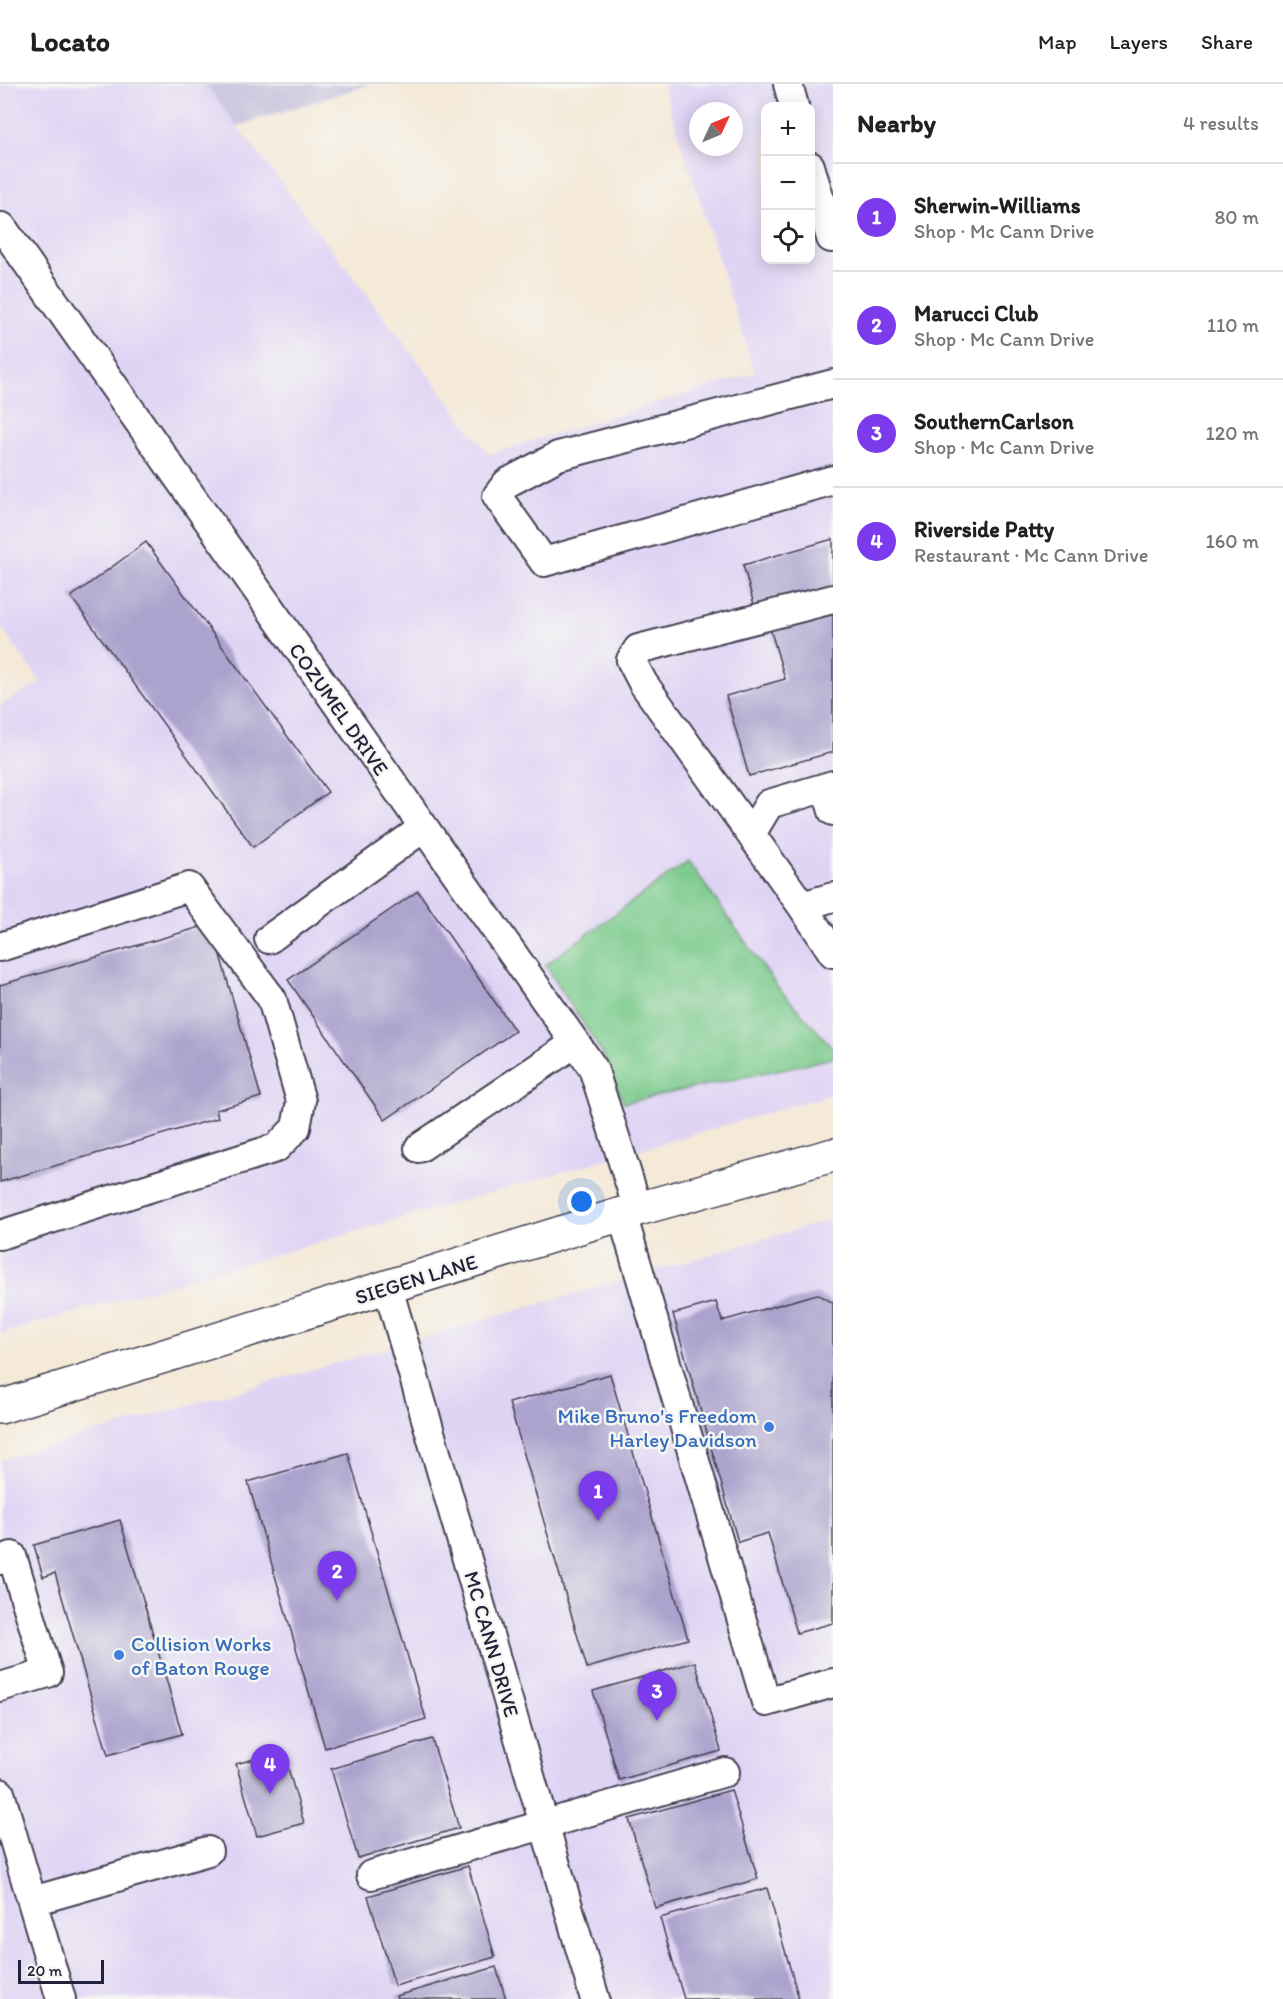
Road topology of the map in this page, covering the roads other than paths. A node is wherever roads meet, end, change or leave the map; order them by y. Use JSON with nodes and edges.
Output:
{"nodes":[{"id":1,"x":788,"y":84,"type":"edge"},
{"id":2,"x":793,"y":102,"type":"edge"},
{"id":3,"x":815,"y":183,"type":"edge"},
{"id":4,"x":2,"y":227,"type":"dead end"},
{"id":5,"x":833,"y":237,"type":"edge"},
{"id":6,"x":833,"y":384,"type":"edge"},
{"id":7,"x":833,"y":480,"type":"edge"},
{"id":8,"x":833,"y":599,"type":"edge"},
{"id":9,"x":831,"y":795,"type":"edge"},
{"id":10,"x":423,"y":828,"type":"junction"},
{"id":11,"x":751,"y":834,"type":"junction"},
{"id":12,"x":833,"y":897,"type":"edge"},
{"id":13,"x":802,"y":906,"type":"junction"},
{"id":14,"x":269,"y":939,"type":"dead end"},
{"id":15,"x":0,"y":947,"type":"edge"},
{"id":16,"x":833,"y":953,"type":"edge"},
{"id":17,"x":575,"y":1043,"type":"junction"},
{"id":18,"x":419,"y":1148,"type":"dead end"},
{"id":19,"x":833,"y":1155,"type":"edge"},
{"id":20,"x":630,"y":1212,"type":"junction"},
{"id":21,"x":0,"y":1235,"type":"edge"},
{"id":22,"x":388,"y":1288,"type":"junction"},
{"id":23,"x":0,"y":1407,"type":"edge"},
{"id":24,"x":0,"y":1560,"type":"edge"},
{"id":25,"x":833,"y":1683,"type":"edge"},
{"id":26,"x":0,"y":1687,"type":"edge"},
{"id":27,"x":725,"y":1772,"type":"dead end"},
{"id":28,"x":0,"y":1793,"type":"edge"},
{"id":29,"x":544,"y":1824,"type":"junction"},
{"id":30,"x":208,"y":1851,"type":"dead end"},
{"id":31,"x":371,"y":1875,"type":"dead end"},
{"id":32,"x":33,"y":1901,"type":"junction"},
{"id":33,"x":61,"y":1999,"type":"edge"},
{"id":34,"x":595,"y":1999,"type":"edge"}],
"edges":[{"from":1,"to":2,"type":"street"},
{"from":3,"to":5,"type":"street"},
{"from":4,"to":10,"type":"street","name":"COZUMEL DRIVE"},
{"from":6,"to":7,"type":"street"},
{"from":8,"to":11,"type":"street"},
{"from":9,"to":11,"type":"street"},
{"from":10,"to":14,"type":"street"},
{"from":10,"to":17,"type":"street","name":"COZUMEL DRIVE"},
{"from":11,"to":13,"type":"street"},
{"from":12,"to":13,"type":"street"},
{"from":13,"to":16,"type":"street"},
{"from":15,"to":21,"type":"street"},
{"from":17,"to":18,"type":"street"},
{"from":17,"to":20,"type":"street","name":"COZUMEL DRIVE"},
{"from":19,"to":20,"type":"main road","name":"SIEGEN LANE"},
{"from":20,"to":22,"type":"main road","name":"SIEGEN LANE"},
{"from":20,"to":25,"type":"street","name":"COZUMEL DRIVE"},
{"from":22,"to":23,"type":"main road","name":"SIEGEN LANE"},
{"from":22,"to":29,"type":"street","name":"MC CANN DRIVE"},
{"from":24,"to":26,"type":"street"},
{"from":27,"to":29,"type":"street"},
{"from":28,"to":32,"type":"street"},
{"from":29,"to":31,"type":"street"},
{"from":29,"to":34,"type":"street","name":"MC CANN DRIVE"},
{"from":30,"to":32,"type":"street"},
{"from":32,"to":33,"type":"street"}]}
